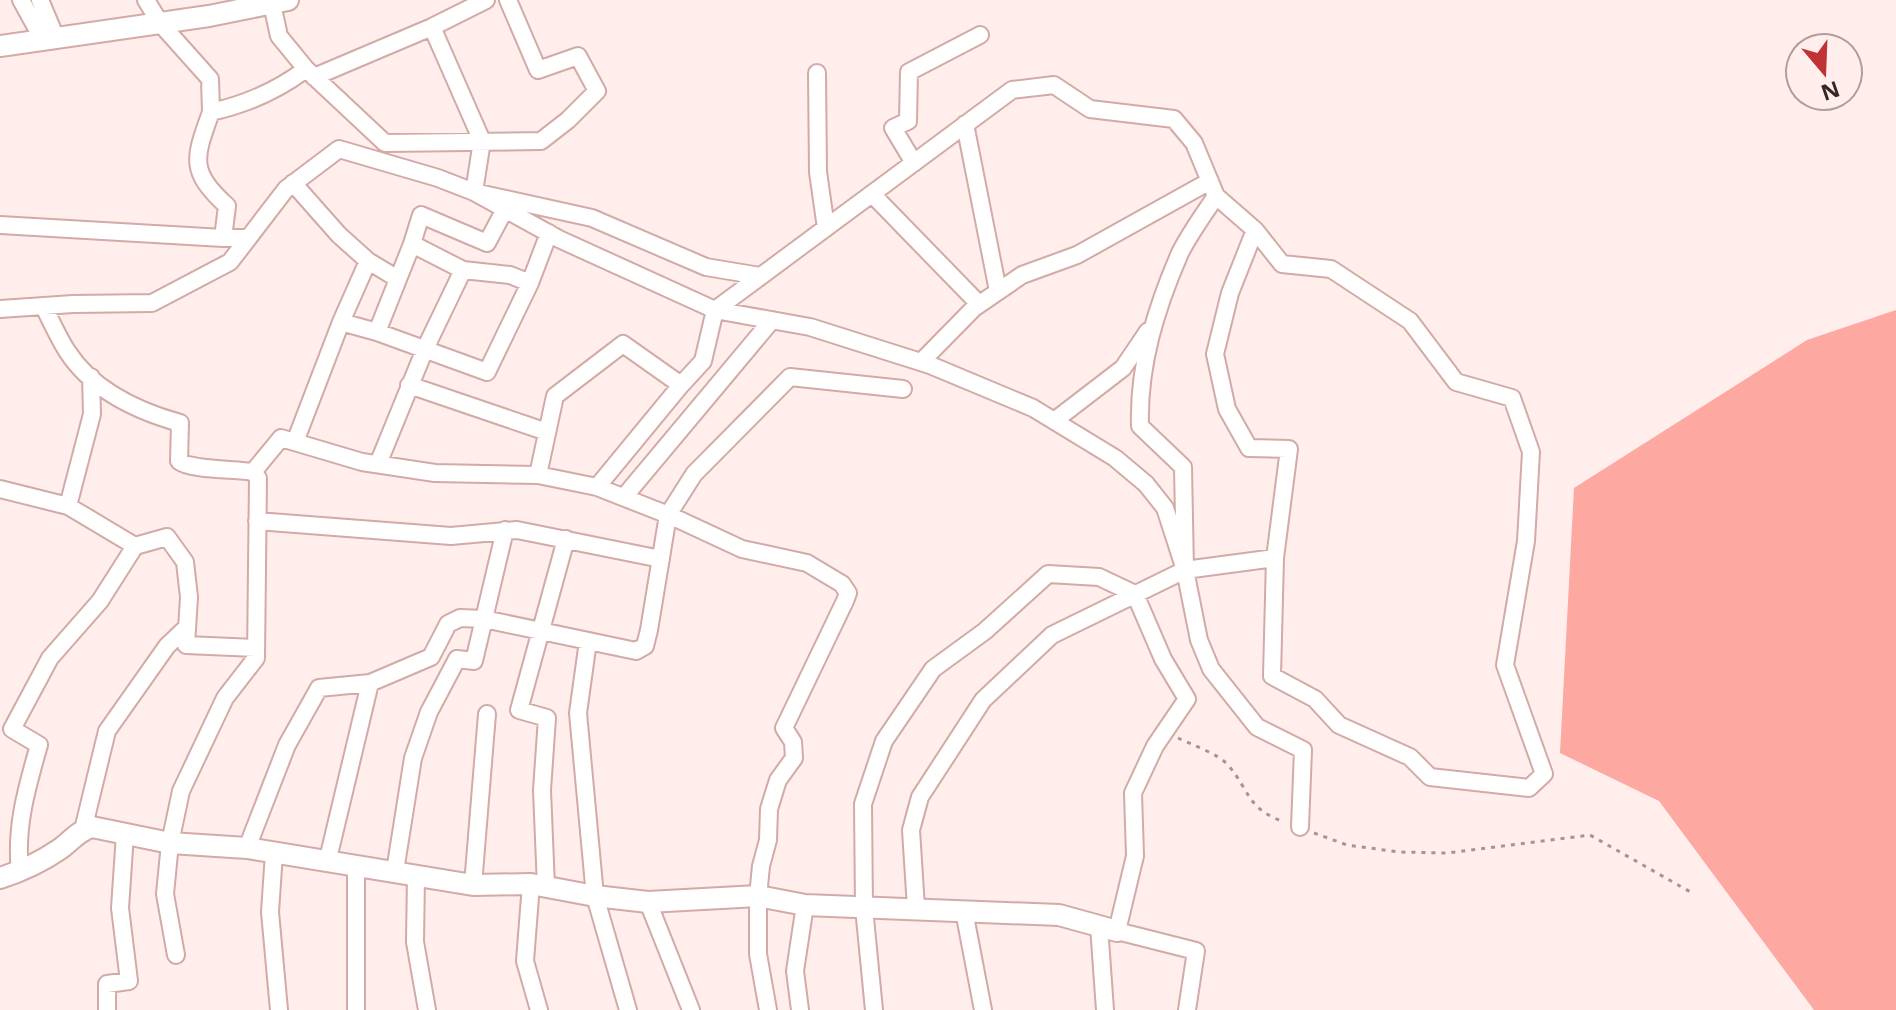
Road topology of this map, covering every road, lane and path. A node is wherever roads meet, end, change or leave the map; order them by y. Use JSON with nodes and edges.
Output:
{"nodes":[{"id":1,"x":21,"y":0,"type":"edge"},
{"id":2,"x":40,"y":0,"type":"edge"},
{"id":3,"x":146,"y":0,"type":"edge"},
{"id":4,"x":486,"y":0,"type":"edge"},
{"id":5,"x":508,"y":0,"type":"edge"},
{"id":6,"x":280,"y":2,"type":"edge"},
{"id":7,"x":241,"y":5,"type":"edge"},
{"id":8,"x":160,"y":23,"type":"junction"},
{"id":9,"x":432,"y":27,"type":"junction"},
{"id":10,"x":980,"y":35,"type":"dead end"},
{"id":11,"x":50,"y":39,"type":"junction"},
{"id":12,"x":0,"y":46,"type":"edge"},
{"id":13,"x":310,"y":73,"type":"junction"},
{"id":14,"x":817,"y":73,"type":"dead end"},
{"id":15,"x":211,"y":112,"type":"junction"},
{"id":16,"x":965,"y":124,"type":"junction"},
{"id":17,"x":482,"y":141,"type":"junction"},
{"id":18,"x":914,"y":163,"type":"junction"},
{"id":19,"x":293,"y":183,"type":"junction"},
{"id":20,"x":1213,"y":188,"type":"junction"},
{"id":21,"x":474,"y":192,"type":"junction"},
{"id":22,"x":872,"y":194,"type":"junction"},
{"id":23,"x":505,"y":209,"type":"junction"},
{"id":24,"x":0,"y":225,"type":"edge"},
{"id":25,"x":826,"y":228,"type":"junction"},
{"id":26,"x":1255,"y":230,"type":"junction"},
{"id":27,"x":549,"y":233,"type":"junction"},
{"id":28,"x":223,"y":238,"type":"junction"},
{"id":29,"x":248,"y":238,"type":"junction"},
{"id":30,"x":412,"y":244,"type":"junction"},
{"id":31,"x":368,"y":261,"type":"junction"},
{"id":32,"x":463,"y":270,"type":"junction"},
{"id":33,"x":760,"y":276,"type":"junction"},
{"id":34,"x":398,"y":279,"type":"junction"},
{"id":35,"x":530,"y":283,"type":"junction"},
{"id":36,"x":998,"y":291,"type":"junction"},
{"id":37,"x":979,"y":304,"type":"junction"},
{"id":38,"x":44,"y":307,"type":"junction"},
{"id":39,"x":0,"y":309,"type":"edge"},
{"id":40,"x":715,"y":310,"type":"junction"},
{"id":41,"x":772,"y":320,"type":"junction"},
{"id":42,"x":341,"y":322,"type":"junction"},
{"id":43,"x":1152,"y":326,"type":"junction"},
{"id":44,"x":377,"y":332,"type":"junction"},
{"id":45,"x":425,"y":349,"type":"junction"},
{"id":46,"x":921,"y":362,"type":"junction"},
{"id":47,"x":91,"y":377,"type":"junction"},
{"id":48,"x":409,"y":385,"type":"junction"},
{"id":49,"x":681,"y":385,"type":"junction"},
{"id":50,"x":903,"y":389,"type":"dead end"},
{"id":51,"x":1054,"y":421,"type":"junction"},
{"id":52,"x":547,"y":432,"type":"junction"},
{"id":53,"x":295,"y":442,"type":"junction"},
{"id":54,"x":378,"y":464,"type":"junction"},
{"id":55,"x":253,"y":472,"type":"junction"},
{"id":56,"x":538,"y":475,"type":"junction"},
{"id":57,"x":597,"y":487,"type":"junction"},
{"id":58,"x":0,"y":489,"type":"edge"},
{"id":59,"x":624,"y":497,"type":"junction"},
{"id":60,"x":68,"y":506,"type":"junction"},
{"id":61,"x":668,"y":515,"type":"junction"},
{"id":62,"x":257,"y":521,"type":"junction"},
{"id":63,"x":505,"y":530,"type":"junction"},
{"id":64,"x":566,"y":539,"type":"junction"},
{"id":65,"x":135,"y":546,"type":"junction"},
{"id":66,"x":1275,"y":558,"type":"junction"},
{"id":67,"x":661,"y":559,"type":"junction"},
{"id":68,"x":1185,"y":570,"type":"junction"},
{"id":69,"x":1135,"y":594,"type":"junction"},
{"id":70,"x":484,"y":619,"type":"junction"},
{"id":71,"x":187,"y":627,"type":"junction"},
{"id":72,"x":539,"y":631,"type":"junction"},
{"id":73,"x":588,"y":641,"type":"junction"},
{"id":74,"x":256,"y":648,"type":"junction"},
{"id":75,"x":370,"y":683,"type":"junction"},
{"id":76,"x":487,"y":714,"type":"dead end"},
{"id":77,"x":6,"y":727,"type":"edge"},
{"id":78,"x":1165,"y":731,"type":"junction"},
{"id":79,"x":1300,"y":827,"type":"junction"},
{"id":80,"x":83,"y":830,"type":"junction"},
{"id":81,"x":125,"y":834,"type":"junction"},
{"id":82,"x":170,"y":843,"type":"junction"},
{"id":83,"x":247,"y":848,"type":"junction"},
{"id":84,"x":274,"y":853,"type":"junction"},
{"id":85,"x":327,"y":863,"type":"junction"},
{"id":86,"x":356,"y":866,"type":"junction"},
{"id":87,"x":20,"y":871,"type":"junction"},
{"id":88,"x":395,"y":871,"type":"junction"},
{"id":89,"x":416,"y":875,"type":"junction"},
{"id":90,"x":0,"y":878,"type":"edge"},
{"id":91,"x":473,"y":885,"type":"junction"},
{"id":92,"x":538,"y":886,"type":"junction"},
{"id":93,"x":1694,"y":894,"type":"dead end"},
{"id":94,"x":595,"y":896,"type":"junction"},
{"id":95,"x":758,"y":896,"type":"junction"},
{"id":96,"x":648,"y":902,"type":"junction"},
{"id":97,"x":805,"y":905,"type":"junction"},
{"id":98,"x":864,"y":908,"type":"junction"},
{"id":99,"x":916,"y":908,"type":"junction"},
{"id":100,"x":964,"y":911,"type":"junction"},
{"id":101,"x":1108,"y":929,"type":"junction"},
{"id":102,"x":176,"y":955,"type":"dead end"},
{"id":103,"x":107,"y":1010,"type":"edge"},
{"id":104,"x":279,"y":1010,"type":"edge"},
{"id":105,"x":356,"y":1010,"type":"edge"},
{"id":106,"x":427,"y":1010,"type":"edge"},
{"id":107,"x":539,"y":1010,"type":"edge"},
{"id":108,"x":628,"y":1010,"type":"edge"},
{"id":109,"x":691,"y":1010,"type":"edge"},
{"id":110,"x":768,"y":1010,"type":"edge"},
{"id":111,"x":800,"y":1010,"type":"edge"},
{"id":112,"x":874,"y":1010,"type":"edge"},
{"id":113,"x":983,"y":1010,"type":"edge"},
{"id":114,"x":1105,"y":1010,"type":"edge"},
{"id":115,"x":1187,"y":1010,"type":"edge"}],
"edges":[{"from":1,"to":11,"type":"street"},
{"from":2,"to":11,"type":"street"},
{"from":3,"to":8,"type":"street"},
{"from":4,"to":9,"type":"street"},
{"from":5,"to":17,"type":"street"},
{"from":6,"to":7,"type":"street"},
{"from":6,"to":13,"type":"street"},
{"from":7,"to":8,"type":"street"},
{"from":8,"to":11,"type":"street"},
{"from":8,"to":15,"type":"street"},
{"from":9,"to":13,"type":"street"},
{"from":9,"to":17,"type":"street"},
{"from":10,"to":18,"type":"street"},
{"from":11,"to":12,"type":"street"},
{"from":13,"to":15,"type":"street"},
{"from":13,"to":17,"type":"street"},
{"from":14,"to":25,"type":"street"},
{"from":15,"to":28,"type":"street"},
{"from":16,"to":18,"type":"street"},
{"from":16,"to":20,"type":"street"},
{"from":16,"to":36,"type":"street"},
{"from":17,"to":21,"type":"street"},
{"from":18,"to":22,"type":"street"},
{"from":19,"to":21,"type":"street"},
{"from":19,"to":29,"type":"street"},
{"from":19,"to":31,"type":"street"},
{"from":20,"to":26,"type":"street"},
{"from":20,"to":36,"type":"street"},
{"from":20,"to":43,"type":"street"},
{"from":21,"to":23,"type":"street"},
{"from":21,"to":33,"type":"street"},
{"from":22,"to":25,"type":"street"},
{"from":22,"to":37,"type":"street"},
{"from":23,"to":27,"type":"street"},
{"from":23,"to":30,"type":"street"},
{"from":24,"to":28,"type":"street"},
{"from":25,"to":33,"type":"street"},
{"from":26,"to":66,"type":"street"},
{"from":26,"to":66,"type":"street"},
{"from":27,"to":35,"type":"street"},
{"from":27,"to":40,"type":"street"},
{"from":28,"to":29,"type":"street"},
{"from":29,"to":38,"type":"street"},
{"from":30,"to":32,"type":"street"},
{"from":30,"to":34,"type":"street"},
{"from":31,"to":34,"type":"street"},
{"from":31,"to":42,"type":"street"},
{"from":32,"to":35,"type":"street"},
{"from":32,"to":45,"type":"street"},
{"from":33,"to":40,"type":"street"},
{"from":34,"to":44,"type":"street"},
{"from":35,"to":45,"type":"street"},
{"from":36,"to":37,"type":"street"},
{"from":37,"to":46,"type":"street"},
{"from":38,"to":39,"type":"street"},
{"from":38,"to":47,"type":"street"},
{"from":40,"to":41,"type":"street"},
{"from":40,"to":49,"type":"street"},
{"from":41,"to":46,"type":"street"},
{"from":41,"to":59,"type":"street"},
{"from":42,"to":44,"type":"street"},
{"from":42,"to":53,"type":"street"},
{"from":43,"to":51,"type":"street"},
{"from":43,"to":68,"type":"street"},
{"from":44,"to":45,"type":"street"},
{"from":45,"to":48,"type":"street"},
{"from":46,"to":51,"type":"street"},
{"from":47,"to":55,"type":"street"},
{"from":47,"to":60,"type":"street"},
{"from":48,"to":52,"type":"street"},
{"from":48,"to":54,"type":"street"},
{"from":49,"to":52,"type":"street"},
{"from":49,"to":57,"type":"street"},
{"from":50,"to":61,"type":"street"},
{"from":51,"to":68,"type":"street"},
{"from":52,"to":56,"type":"street"},
{"from":53,"to":54,"type":"street"},
{"from":53,"to":55,"type":"street"},
{"from":54,"to":56,"type":"street"},
{"from":55,"to":62,"type":"street"},
{"from":56,"to":57,"type":"street"},
{"from":57,"to":59,"type":"street"},
{"from":58,"to":60,"type":"street"},
{"from":59,"to":61,"type":"street"},
{"from":60,"to":65,"type":"street"},
{"from":61,"to":67,"type":"street"},
{"from":61,"to":95,"type":"street"},
{"from":62,"to":63,"type":"street"},
{"from":62,"to":74,"type":"street"},
{"from":63,"to":64,"type":"street"},
{"from":63,"to":70,"type":"street"},
{"from":64,"to":67,"type":"street"},
{"from":64,"to":72,"type":"street"},
{"from":65,"to":71,"type":"street"},
{"from":65,"to":77,"type":"street"},
{"from":66,"to":68,"type":"street"},
{"from":67,"to":73,"type":"street"},
{"from":68,"to":69,"type":"street"},
{"from":68,"to":79,"type":"street"},
{"from":69,"to":78,"type":"street"},
{"from":69,"to":98,"type":"street"},
{"from":69,"to":99,"type":"street"},
{"from":70,"to":72,"type":"street"},
{"from":70,"to":75,"type":"street"},
{"from":70,"to":88,"type":"street"},
{"from":71,"to":74,"type":"street"},
{"from":71,"to":80,"type":"street"},
{"from":72,"to":73,"type":"street"},
{"from":72,"to":92,"type":"street"},
{"from":73,"to":94,"type":"street"},
{"from":74,"to":82,"type":"street"},
{"from":75,"to":83,"type":"street"},
{"from":75,"to":85,"type":"street"},
{"from":76,"to":91,"type":"street"},
{"from":77,"to":87,"type":"street"},
{"from":78,"to":79,"type":"path"},
{"from":78,"to":101,"type":"street"},
{"from":79,"to":93,"type":"path"},
{"from":80,"to":81,"type":"street"},
{"from":80,"to":87,"type":"street"},
{"from":81,"to":82,"type":"street"},
{"from":81,"to":103,"type":"street"},
{"from":82,"to":83,"type":"street"},
{"from":82,"to":102,"type":"street"},
{"from":83,"to":84,"type":"street"},
{"from":84,"to":85,"type":"street"},
{"from":84,"to":104,"type":"street"},
{"from":85,"to":86,"type":"street"},
{"from":86,"to":88,"type":"street"},
{"from":86,"to":105,"type":"street"},
{"from":87,"to":90,"type":"street"},
{"from":88,"to":89,"type":"street"},
{"from":89,"to":91,"type":"street"},
{"from":89,"to":106,"type":"street"},
{"from":91,"to":92,"type":"street"},
{"from":92,"to":94,"type":"street"},
{"from":92,"to":107,"type":"street"},
{"from":94,"to":96,"type":"street"},
{"from":94,"to":108,"type":"street"},
{"from":95,"to":96,"type":"street"},
{"from":95,"to":97,"type":"street"},
{"from":95,"to":110,"type":"street"},
{"from":96,"to":109,"type":"street"},
{"from":97,"to":98,"type":"street"},
{"from":97,"to":111,"type":"street"},
{"from":98,"to":99,"type":"street"},
{"from":98,"to":112,"type":"street"},
{"from":99,"to":100,"type":"street"},
{"from":100,"to":101,"type":"street"},
{"from":100,"to":113,"type":"street"},
{"from":101,"to":114,"type":"street"},
{"from":101,"to":115,"type":"street"}]}
